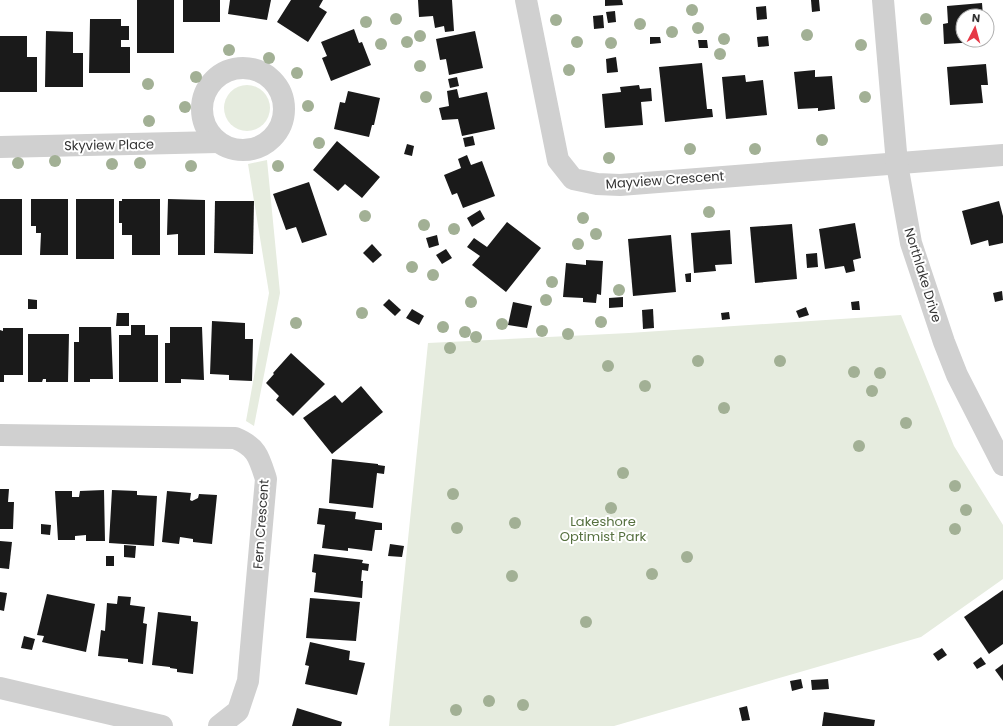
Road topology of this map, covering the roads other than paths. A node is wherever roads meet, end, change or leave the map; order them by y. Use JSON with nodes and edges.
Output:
{"nodes":[{"id":1,"x":526,"y":0,"type":"edge"},
{"id":2,"x":883,"y":0,"type":"edge"},
{"id":3,"x":218,"y":142,"type":"dead end"},
{"id":4,"x":0,"y":147,"type":"edge"},
{"id":5,"x":1003,"y":155,"type":"edge"},
{"id":6,"x":897,"y":164,"type":"junction"},
{"id":7,"x":0,"y":435,"type":"edge"},
{"id":8,"x":1003,"y":465,"type":"edge"},
{"id":9,"x":0,"y":688,"type":"edge"},
{"id":10,"x":162,"y":726,"type":"edge"},
{"id":11,"x":219,"y":726,"type":"edge"}],
"edges":[{"from":1,"to":6,"type":"street","name":"Mayview Crescent"},
{"from":2,"to":6,"type":"street","name":"Northlake Drive"},
{"from":3,"to":4,"type":"street","name":"Skyview Place"},
{"from":5,"to":6,"type":"street","name":"Mayview Crescent"},
{"from":6,"to":8,"type":"street","name":"Northlake Drive"},
{"from":7,"to":11,"type":"street","name":"Fern Crescent"},
{"from":9,"to":10,"type":"street"}]}
